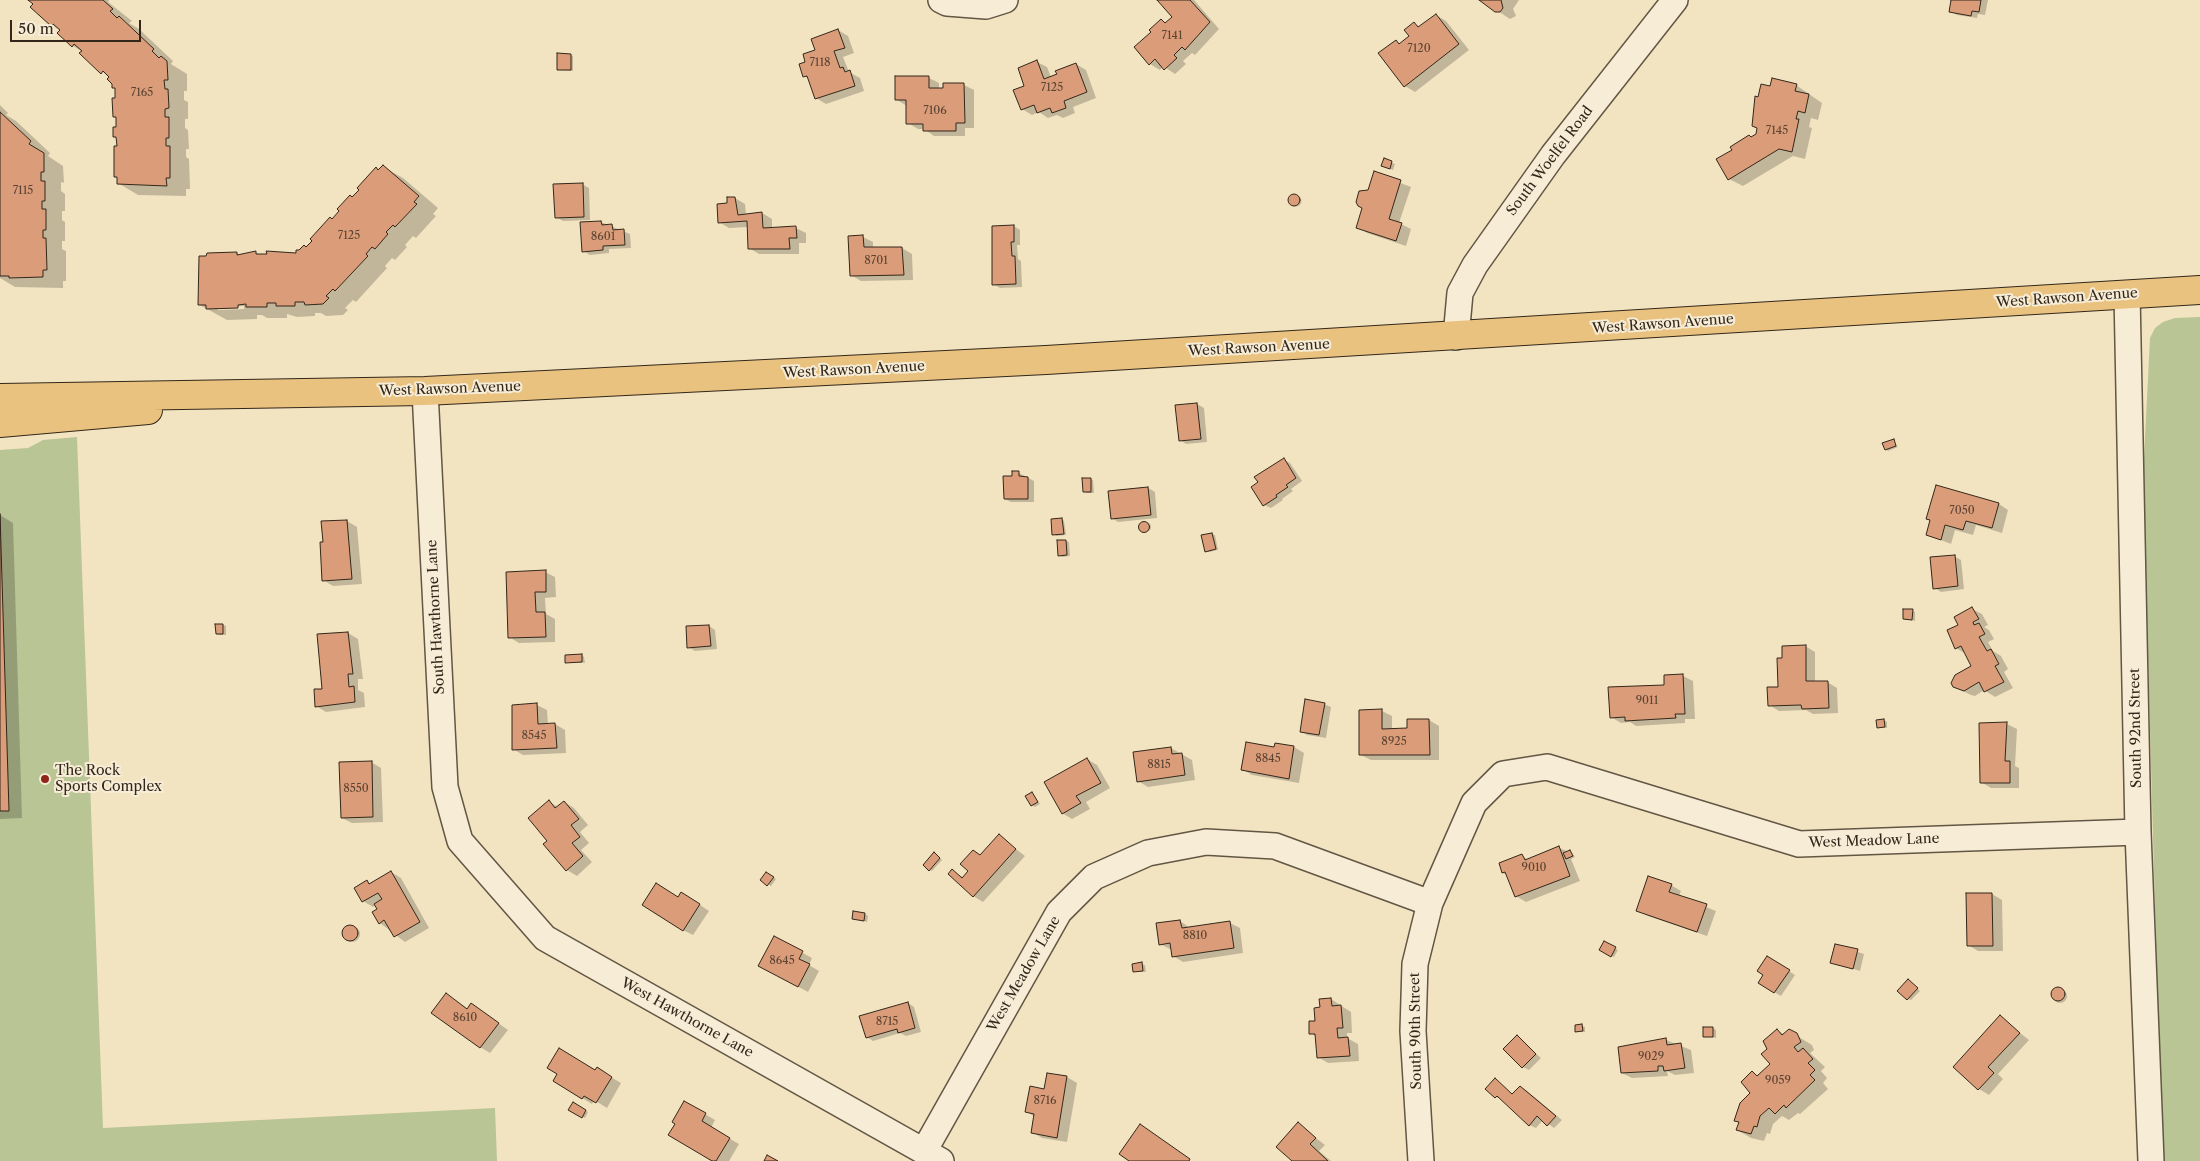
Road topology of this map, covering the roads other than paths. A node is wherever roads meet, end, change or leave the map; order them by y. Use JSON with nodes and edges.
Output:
{"nodes":[{"id":1,"x":941,"y":0,"type":"edge"},
{"id":2,"x":1005,"y":0,"type":"edge"},
{"id":3,"x":1675,"y":0,"type":"edge"},
{"id":4,"x":2200,"y":290,"type":"edge"},
{"id":5,"x":2127,"y":294,"type":"junction"},
{"id":6,"x":1456,"y":337,"type":"junction"},
{"id":7,"x":425,"y":391,"type":"junction"},
{"id":8,"x":316,"y":393,"type":"junction"},
{"id":9,"x":0,"y":398,"type":"edge"},
{"id":10,"x":0,"y":423,"type":"edge"},
{"id":11,"x":1503,"y":774,"type":"joint"},
{"id":12,"x":2138,"y":832,"type":"junction"},
{"id":13,"x":460,"y":841,"type":"joint"},
{"id":14,"x":1430,"y":903,"type":"junction"},
{"id":15,"x":932,"y":1156,"type":"edge"},
{"id":16,"x":1421,"y":1161,"type":"edge"},
{"id":17,"x":2151,"y":1161,"type":"edge"}],
"edges":[{"from":1,"to":2,"type":"street"},
{"from":3,"to":6,"type":"street","name":"South Woelfel Road"},
{"from":4,"to":5,"type":"main road","name":"West Rawson Avenue"},
{"from":5,"to":6,"type":"main road","name":"West Rawson Avenue"},
{"from":5,"to":12,"type":"street","name":"South 92nd Street"},
{"from":6,"to":7,"type":"main road","name":"West Rawson Avenue"},
{"from":7,"to":8,"type":"main road","name":"West Rawson Avenue"},
{"from":7,"to":13,"type":"street","name":"South Hawthorne Lane"},
{"from":8,"to":9,"type":"main road","name":"West Rawson Avenue"},
{"from":8,"to":10,"type":"main road","name":"West Rawson Avenue"},
{"from":11,"to":12,"type":"street","name":"West Meadow Lane"},
{"from":11,"to":14,"type":"street","name":"South 90th Street"},
{"from":12,"to":17,"type":"street","name":"South 92nd Street"},
{"from":13,"to":15,"type":"street","name":"West Hawthorne Lane"},
{"from":14,"to":15,"type":"street","name":"West Meadow Lane"},
{"from":14,"to":16,"type":"street","name":"South 90th Street"}]}
